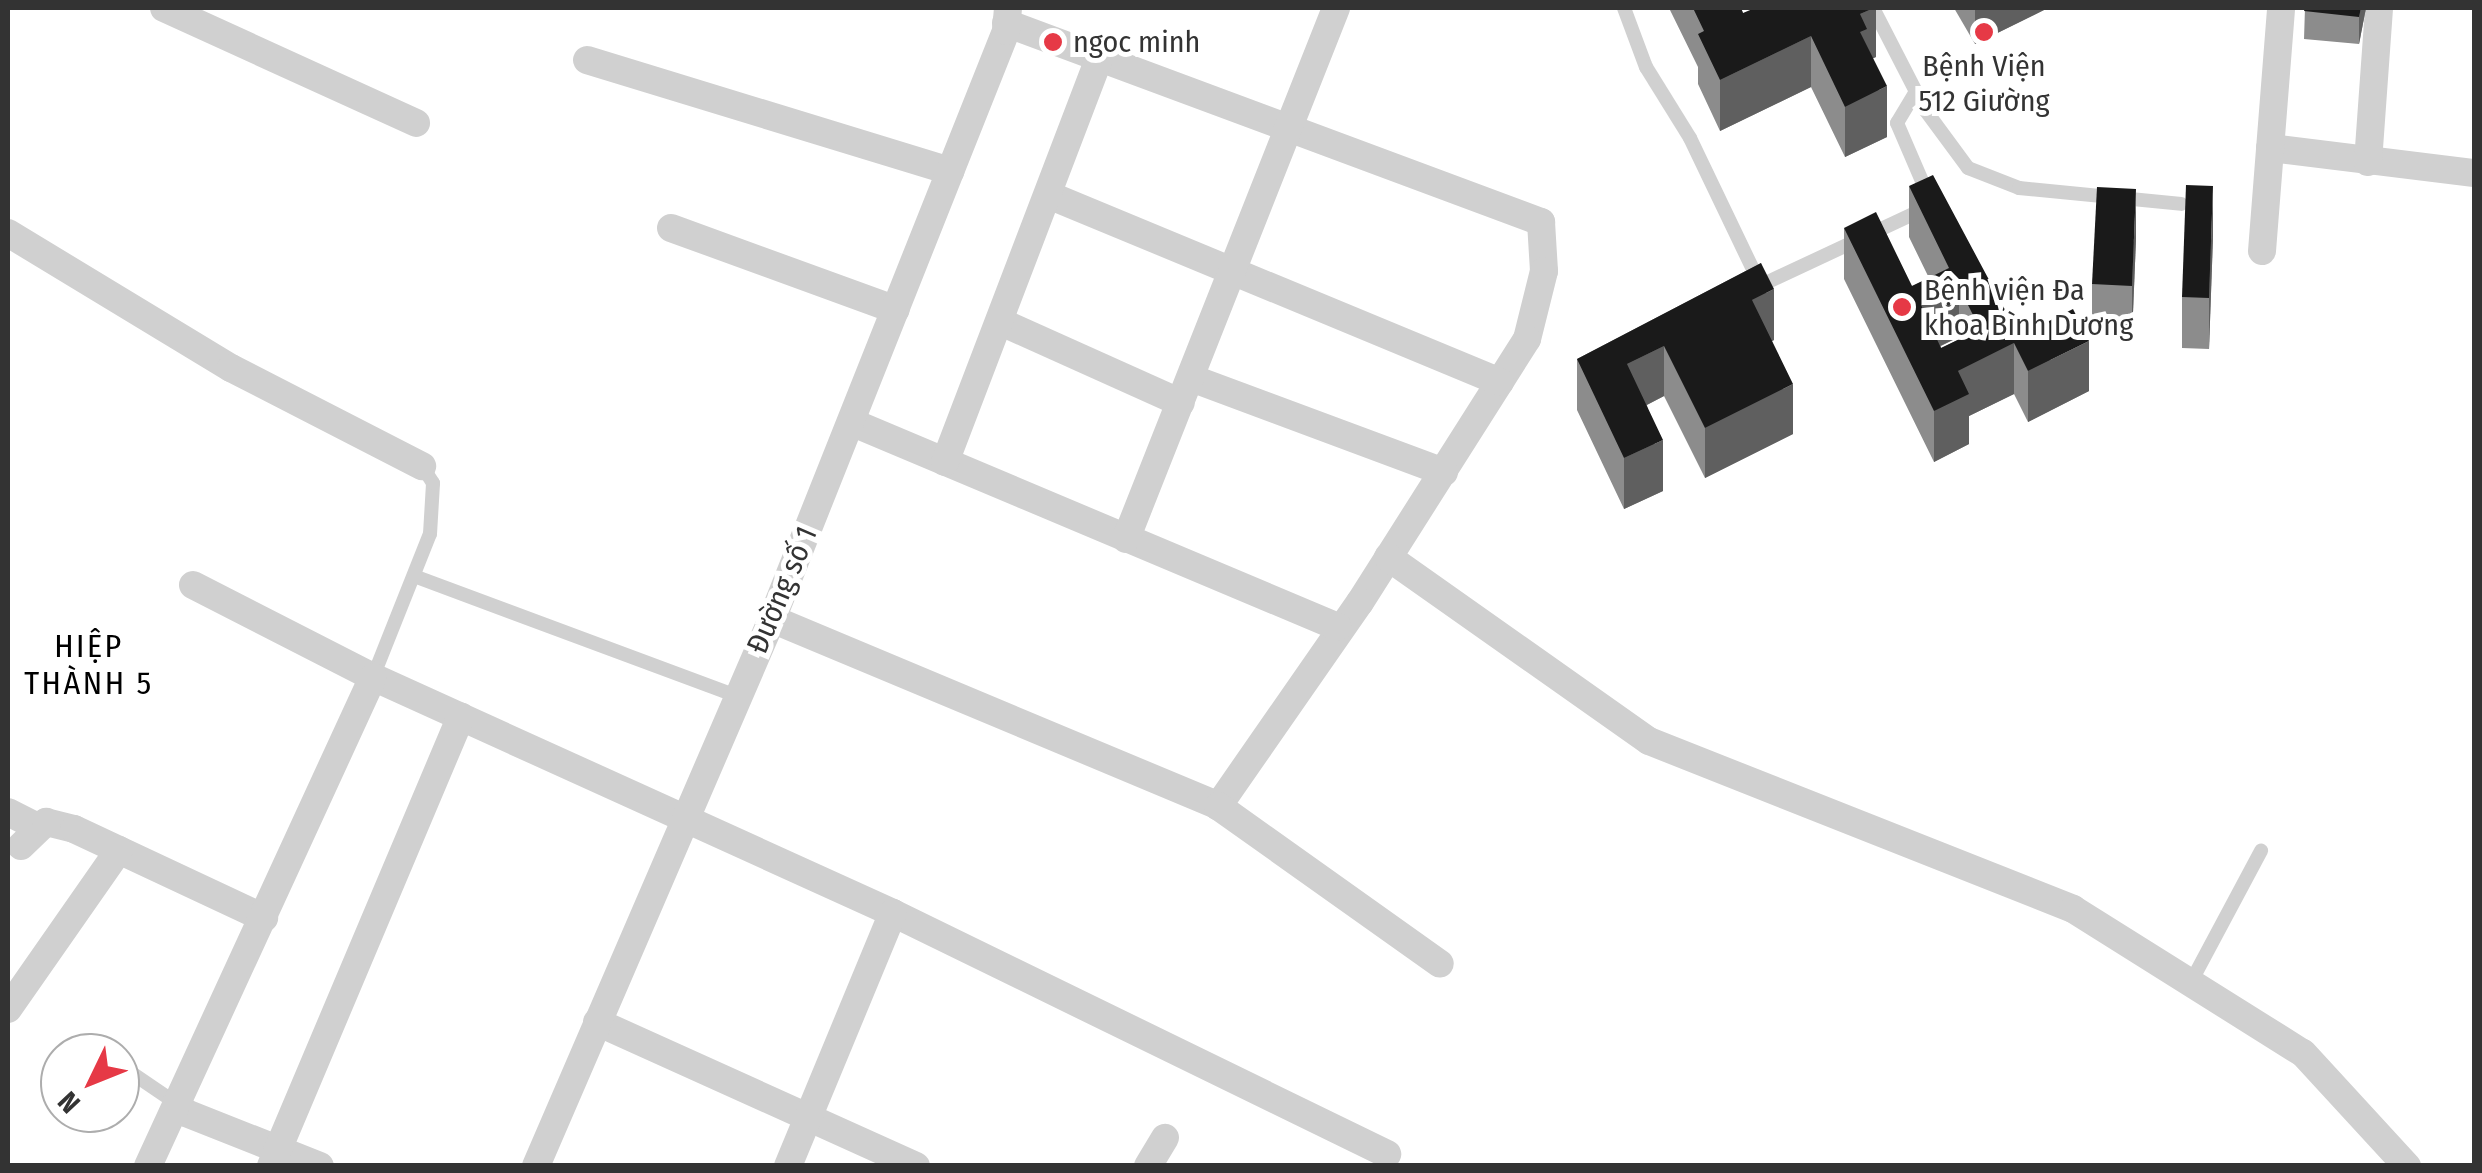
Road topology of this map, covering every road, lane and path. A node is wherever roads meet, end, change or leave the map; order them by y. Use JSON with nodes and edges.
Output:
{"nodes":[{"id":1,"x":164,"y":8,"type":"edge"},
{"id":2,"x":1336,"y":8,"type":"edge"},
{"id":3,"x":1624,"y":8,"type":"edge"},
{"id":4,"x":1873,"y":8,"type":"edge"},
{"id":5,"x":2281,"y":8,"type":"edge"},
{"id":6,"x":2380,"y":8,"type":"edge"},
{"id":7,"x":1007,"y":15,"type":"edge"},
{"id":8,"x":1098,"y":59,"type":"junction"},
{"id":9,"x":586,"y":60,"type":"dead end"},
{"id":10,"x":1915,"y":92,"type":"junction"},
{"id":11,"x":416,"y":123,"type":"dead end"},
{"id":12,"x":1288,"y":133,"type":"junction"},
{"id":13,"x":2270,"y":148,"type":"junction"},
{"id":14,"x":2368,"y":162,"type":"junction"},
{"id":15,"x":950,"y":171,"type":"junction"},
{"id":16,"x":2474,"y":173,"type":"edge"},
{"id":17,"x":1051,"y":196,"type":"junction"},
{"id":18,"x":2181,"y":204,"type":"edge"},
{"id":19,"x":670,"y":228,"type":"dead end"},
{"id":20,"x":8,"y":233,"type":"edge"},
{"id":21,"x":2262,"y":251,"type":"dead end"},
{"id":22,"x":1234,"y":270,"type":"junction"},
{"id":23,"x":1760,"y":285,"type":"junction"},
{"id":24,"x":1744,"y":293,"type":"edge"},
{"id":25,"x":896,"y":310,"type":"junction"},
{"id":26,"x":1001,"y":322,"type":"junction"},
{"id":27,"x":1500,"y":382,"type":"junction"},
{"id":28,"x":1186,"y":390,"type":"junction"},
{"id":29,"x":851,"y":422,"type":"junction"},
{"id":30,"x":946,"y":462,"type":"junction"},
{"id":31,"x":422,"y":466,"type":"joint"},
{"id":32,"x":1444,"y":472,"type":"junction"},
{"id":33,"x":1126,"y":539,"type":"junction"},
{"id":34,"x":1388,"y":557,"type":"junction"},
{"id":35,"x":414,"y":576,"type":"junction"},
{"id":36,"x":194,"y":586,"type":"dead end"},
{"id":37,"x":772,"y":619,"type":"junction"},
{"id":38,"x":1338,"y":627,"type":"junction"},
{"id":39,"x":373,"y":677,"type":"junction"},
{"id":40,"x":738,"y":696,"type":"junction"},
{"id":41,"x":461,"y":717,"type":"junction"},
{"id":42,"x":1218,"y":806,"type":"junction"},
{"id":43,"x":8,"y":812,"type":"edge"},
{"id":44,"x":681,"y":820,"type":"junction"},
{"id":45,"x":119,"y":850,"type":"junction"},
{"id":46,"x":2261,"y":852,"type":"dead end"},
{"id":47,"x":894,"y":913,"type":"junction"},
{"id":48,"x":264,"y":918,"type":"junction"},
{"id":49,"x":1440,"y":964,"type":"dead end"},
{"id":50,"x":2191,"y":982,"type":"junction"},
{"id":51,"x":8,"y":1009,"type":"edge"},
{"id":52,"x":597,"y":1022,"type":"junction"},
{"id":53,"x":140,"y":1079,"type":"edge"},
{"id":54,"x":176,"y":1103,"type":"junction"},
{"id":55,"x":809,"y":1115,"type":"junction"},
{"id":56,"x":1165,"y":1138,"type":"dead end"},
{"id":57,"x":1388,"y":1154,"type":"dead end"},
{"id":58,"x":275,"y":1157,"type":"edge"},
{"id":59,"x":913,"y":1165,"type":"edge"},
{"id":60,"x":148,"y":1166,"type":"edge"},
{"id":61,"x":320,"y":1166,"type":"edge"},
{"id":62,"x":536,"y":1166,"type":"edge"},
{"id":63,"x":788,"y":1166,"type":"edge"},
{"id":64,"x":1148,"y":1166,"type":"edge"},
{"id":65,"x":2407,"y":1166,"type":"edge"}],
"edges":[{"from":1,"to":11,"type":"street"},
{"from":2,"to":12,"type":"street"},
{"from":3,"to":23,"type":"lane"},
{"from":4,"to":10,"type":"lane"},
{"from":5,"to":13,"type":"street"},
{"from":6,"to":14,"type":"street"},
{"from":7,"to":8,"type":"street"},
{"from":7,"to":15,"type":"street","name":"Đường số 1"},
{"from":8,"to":12,"type":"street"},
{"from":8,"to":17,"type":"street"},
{"from":9,"to":15,"type":"street"},
{"from":10,"to":18,"type":"lane"},
{"from":10,"to":23,"type":"lane"},
{"from":12,"to":22,"type":"street"},
{"from":12,"to":27,"type":"street"},
{"from":13,"to":14,"type":"street"},
{"from":13,"to":21,"type":"street"},
{"from":14,"to":16,"type":"street"},
{"from":15,"to":25,"type":"street","name":"Đường số 1"},
{"from":17,"to":22,"type":"street"},
{"from":17,"to":26,"type":"street"},
{"from":19,"to":25,"type":"street"},
{"from":20,"to":31,"type":"street"},
{"from":22,"to":27,"type":"street"},
{"from":22,"to":28,"type":"street"},
{"from":23,"to":24,"type":"lane"},
{"from":25,"to":29,"type":"street","name":"Đường số 1"},
{"from":26,"to":28,"type":"street"},
{"from":26,"to":30,"type":"street"},
{"from":27,"to":32,"type":"street"},
{"from":28,"to":32,"type":"street"},
{"from":28,"to":33,"type":"street"},
{"from":29,"to":30,"type":"street"},
{"from":29,"to":37,"type":"street","name":"Đường số 1"},
{"from":30,"to":33,"type":"street"},
{"from":31,"to":35,"type":"lane"},
{"from":32,"to":34,"type":"street"},
{"from":33,"to":38,"type":"street"},
{"from":34,"to":38,"type":"street"},
{"from":34,"to":50,"type":"street"},
{"from":35,"to":39,"type":"lane"},
{"from":35,"to":40,"type":"lane"},
{"from":36,"to":39,"type":"street"},
{"from":37,"to":40,"type":"street","name":"Đường số 1"},
{"from":37,"to":42,"type":"street"},
{"from":38,"to":42,"type":"street"},
{"from":39,"to":41,"type":"street"},
{"from":39,"to":48,"type":"street"},
{"from":40,"to":44,"type":"street","name":"Đường số 1"},
{"from":41,"to":44,"type":"street"},
{"from":41,"to":58,"type":"street"},
{"from":42,"to":49,"type":"street"},
{"from":43,"to":45,"type":"street"},
{"from":44,"to":47,"type":"street"},
{"from":44,"to":52,"type":"street","name":"Đường số 1"},
{"from":45,"to":48,"type":"street"},
{"from":45,"to":51,"type":"street"},
{"from":46,"to":50,"type":"lane"},
{"from":47,"to":55,"type":"street"},
{"from":47,"to":57,"type":"street"},
{"from":48,"to":54,"type":"street"},
{"from":50,"to":65,"type":"street"},
{"from":52,"to":55,"type":"street"},
{"from":52,"to":62,"type":"street","name":"Đường số 1"},
{"from":53,"to":54,"type":"lane"},
{"from":54,"to":58,"type":"street"},
{"from":54,"to":60,"type":"street"},
{"from":55,"to":59,"type":"street"},
{"from":55,"to":63,"type":"street"},
{"from":56,"to":64,"type":"street"},
{"from":58,"to":61,"type":"street"}]}
